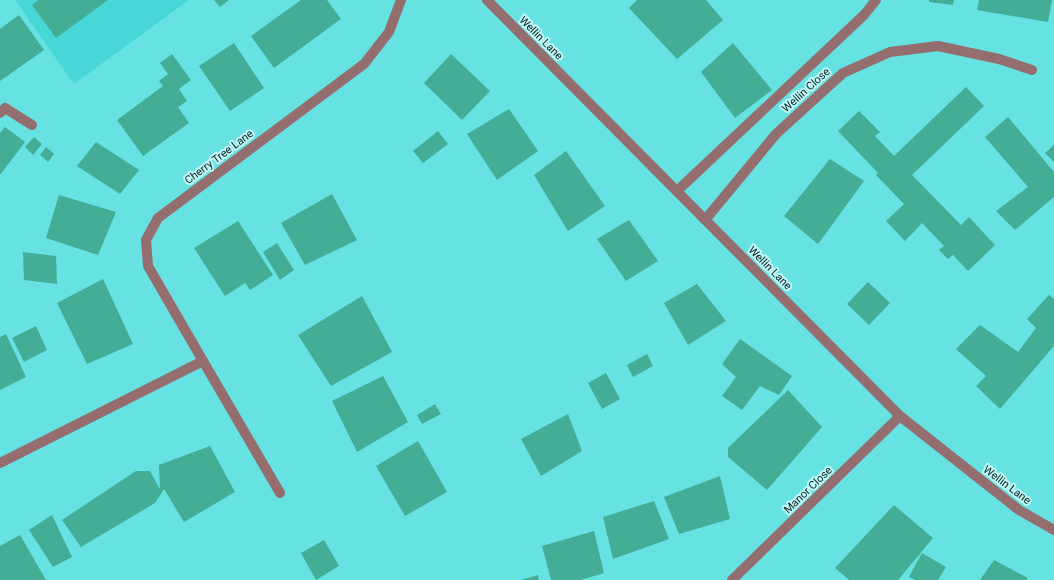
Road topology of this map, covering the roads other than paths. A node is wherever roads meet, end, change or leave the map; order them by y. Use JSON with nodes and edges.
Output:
{"nodes":[{"id":1,"x":401,"y":0,"type":"edge"},
{"id":2,"x":487,"y":0,"type":"edge"},
{"id":3,"x":876,"y":0,"type":"edge"},
{"id":4,"x":1032,"y":70,"type":"dead end"},
{"id":5,"x":0,"y":112,"type":"edge"},
{"id":6,"x":32,"y":124,"type":"dead end"},
{"id":7,"x":677,"y":191,"type":"junction"},
{"id":8,"x":705,"y":220,"type":"junction"},
{"id":9,"x":203,"y":361,"type":"junction"},
{"id":10,"x":900,"y":416,"type":"junction"},
{"id":11,"x":0,"y":463,"type":"edge"},
{"id":12,"x":280,"y":493,"type":"dead end"},
{"id":13,"x":1054,"y":530,"type":"edge"},
{"id":14,"x":732,"y":580,"type":"edge"}],
"edges":[{"from":1,"to":9,"type":"street","name":"Cherry Tree Lane"},
{"from":2,"to":7,"type":"street","name":"Wellin Lane"},
{"from":3,"to":7,"type":"street"},
{"from":4,"to":8,"type":"street","name":"Wellin Close"},
{"from":5,"to":6,"type":"street"},
{"from":7,"to":8,"type":"street","name":"Wellin Lane"},
{"from":8,"to":10,"type":"street","name":"Wellin Lane"},
{"from":9,"to":11,"type":"street"},
{"from":9,"to":12,"type":"street","name":"Cherry Tree Lane"},
{"from":10,"to":13,"type":"street","name":"Wellin Lane"},
{"from":10,"to":14,"type":"street","name":"Manor Close"}]}
